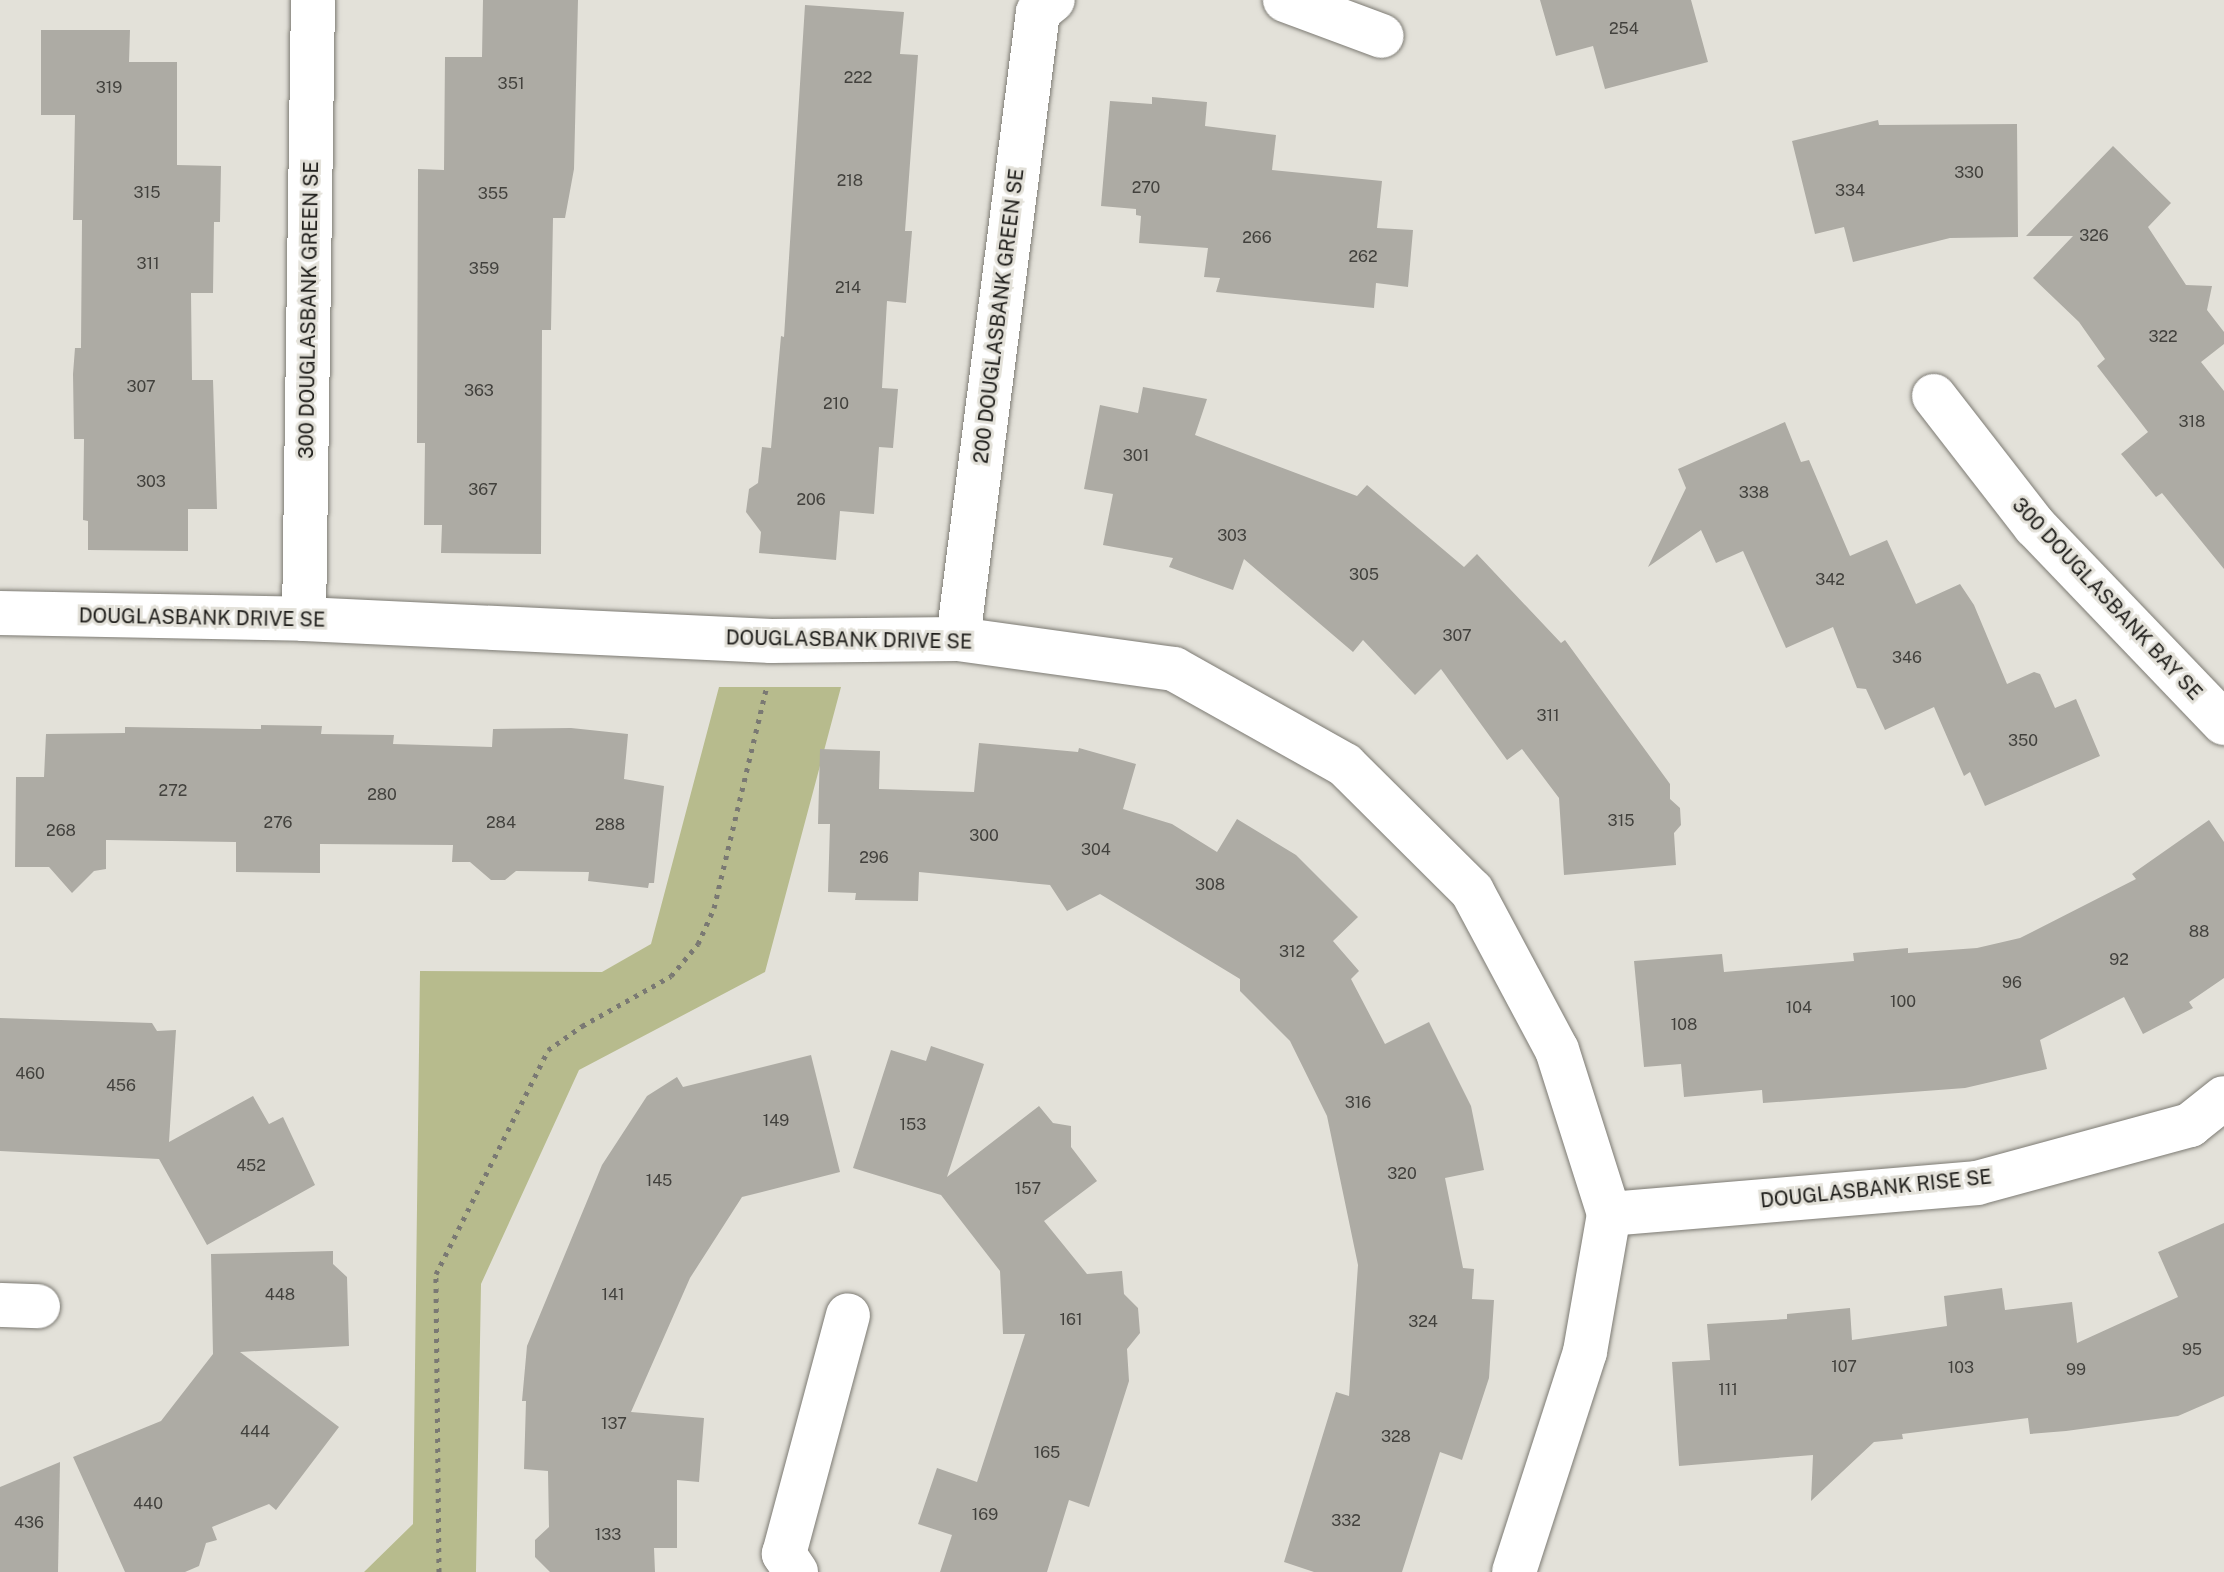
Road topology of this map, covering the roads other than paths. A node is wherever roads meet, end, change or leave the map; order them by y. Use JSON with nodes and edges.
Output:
{"nodes":[{"id":1,"x":313,"y":0,"type":"edge"},
{"id":2,"x":1053,"y":0,"type":"edge"},
{"id":3,"x":1285,"y":0,"type":"edge"},
{"id":4,"x":1382,"y":36,"type":"dead end"},
{"id":5,"x":1934,"y":396,"type":"dead end"},
{"id":6,"x":0,"y":613,"type":"edge"},
{"id":7,"x":304,"y":619,"type":"junction"},
{"id":8,"x":958,"y":639,"type":"junction"},
{"id":9,"x":2224,"y":723,"type":"edge"},
{"id":10,"x":2224,"y":1098,"type":"edge"},
{"id":11,"x":1609,"y":1214,"type":"junction"},
{"id":12,"x":848,"y":1315,"type":"dead end"},
{"id":13,"x":796,"y":1572,"type":"edge"},
{"id":14,"x":1514,"y":1572,"type":"edge"}],
"edges":[{"from":1,"to":7,"type":"street","name":"300 DOUGLASBANK GREEN SE"},
{"from":2,"to":8,"type":"street","name":"200 DOUGLASBANK GREEN SE"},
{"from":3,"to":4,"type":"street"},
{"from":5,"to":9,"type":"street","name":"300 DOUGLASBANK BAY SE"},
{"from":6,"to":7,"type":"street","name":"DOUGLASBANK DRIVE SE"},
{"from":7,"to":8,"type":"street","name":"DOUGLASBANK DRIVE SE"},
{"from":8,"to":11,"type":"street","name":"DOUGLASBANK DRIVE SE"},
{"from":10,"to":11,"type":"street","name":"DOUGLASBANK RISE SE"},
{"from":11,"to":14,"type":"street","name":"DOUGLASBANK DRIVE SE"},
{"from":12,"to":13,"type":"street"}]}
